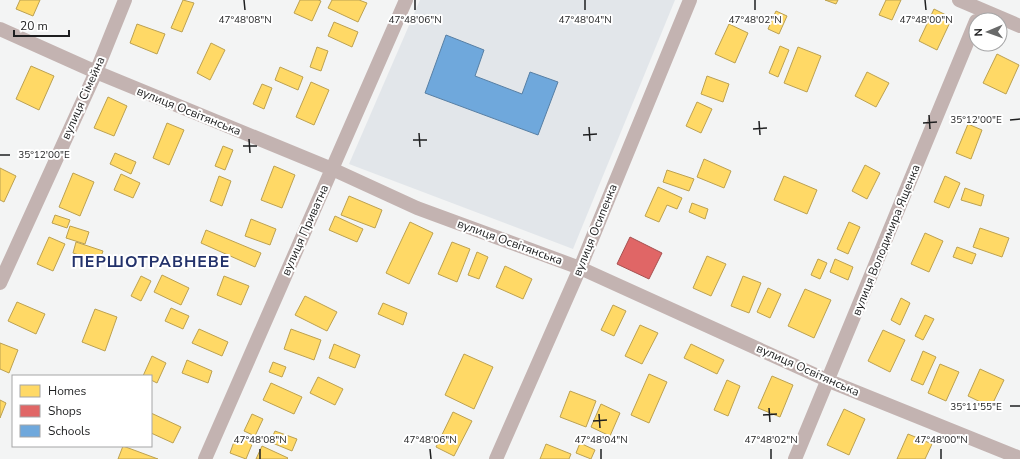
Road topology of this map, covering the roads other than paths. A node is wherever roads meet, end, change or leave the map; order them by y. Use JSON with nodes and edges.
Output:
{"nodes":[{"id":1,"x":125,"y":0,"type":"edge"},
{"id":2,"x":406,"y":0,"type":"edge"},
{"id":3,"x":690,"y":0,"type":"edge"},
{"id":4,"x":959,"y":0,"type":"edge"},
{"id":5,"x":978,"y":12,"type":"edge"},
{"id":6,"x":1008,"y":22,"type":"edge"},
{"id":7,"x":1020,"y":26,"type":"edge"},
{"id":8,"x":0,"y":29,"type":"edge"},
{"id":9,"x":968,"y":42,"type":"edge"},
{"id":10,"x":96,"y":72,"type":"junction"},
{"id":11,"x":332,"y":170,"type":"junction"},
{"id":12,"x":580,"y":268,"type":"junction"},
{"id":13,"x":0,"y":283,"type":"edge"},
{"id":14,"x":829,"y":381,"type":"junction"},
{"id":15,"x":1020,"y":458,"type":"edge"},
{"id":16,"x":205,"y":459,"type":"edge"},
{"id":17,"x":496,"y":459,"type":"edge"},
{"id":18,"x":795,"y":459,"type":"edge"}],
"edges":[{"from":1,"to":10,"type":"street","name":"вулиця Сімейна"},
{"from":2,"to":11,"type":"street","name":"вулиця Приватна"},
{"from":3,"to":12,"type":"street","name":"вулиця Осипенка"},
{"from":4,"to":5,"type":"street"},
{"from":6,"to":7,"type":"street"},
{"from":8,"to":10,"type":"street","name":"вулиця Освітянська"},
{"from":9,"to":14,"type":"street","name":"вулиця Володимира Ященка"},
{"from":10,"to":11,"type":"street","name":"вулиця Освітянська"},
{"from":10,"to":13,"type":"street","name":"вулиця Сімейна"},
{"from":11,"to":12,"type":"street","name":"вулиця Освітянська"},
{"from":11,"to":16,"type":"street","name":"вулиця Приватна"},
{"from":12,"to":14,"type":"street","name":"вулиця Освітянська"},
{"from":12,"to":17,"type":"street","name":"вулиця Осипенка"},
{"from":14,"to":15,"type":"street","name":"вулиця Освітянська"},
{"from":14,"to":18,"type":"street","name":"вулиця Володимира Ященка"}]}
